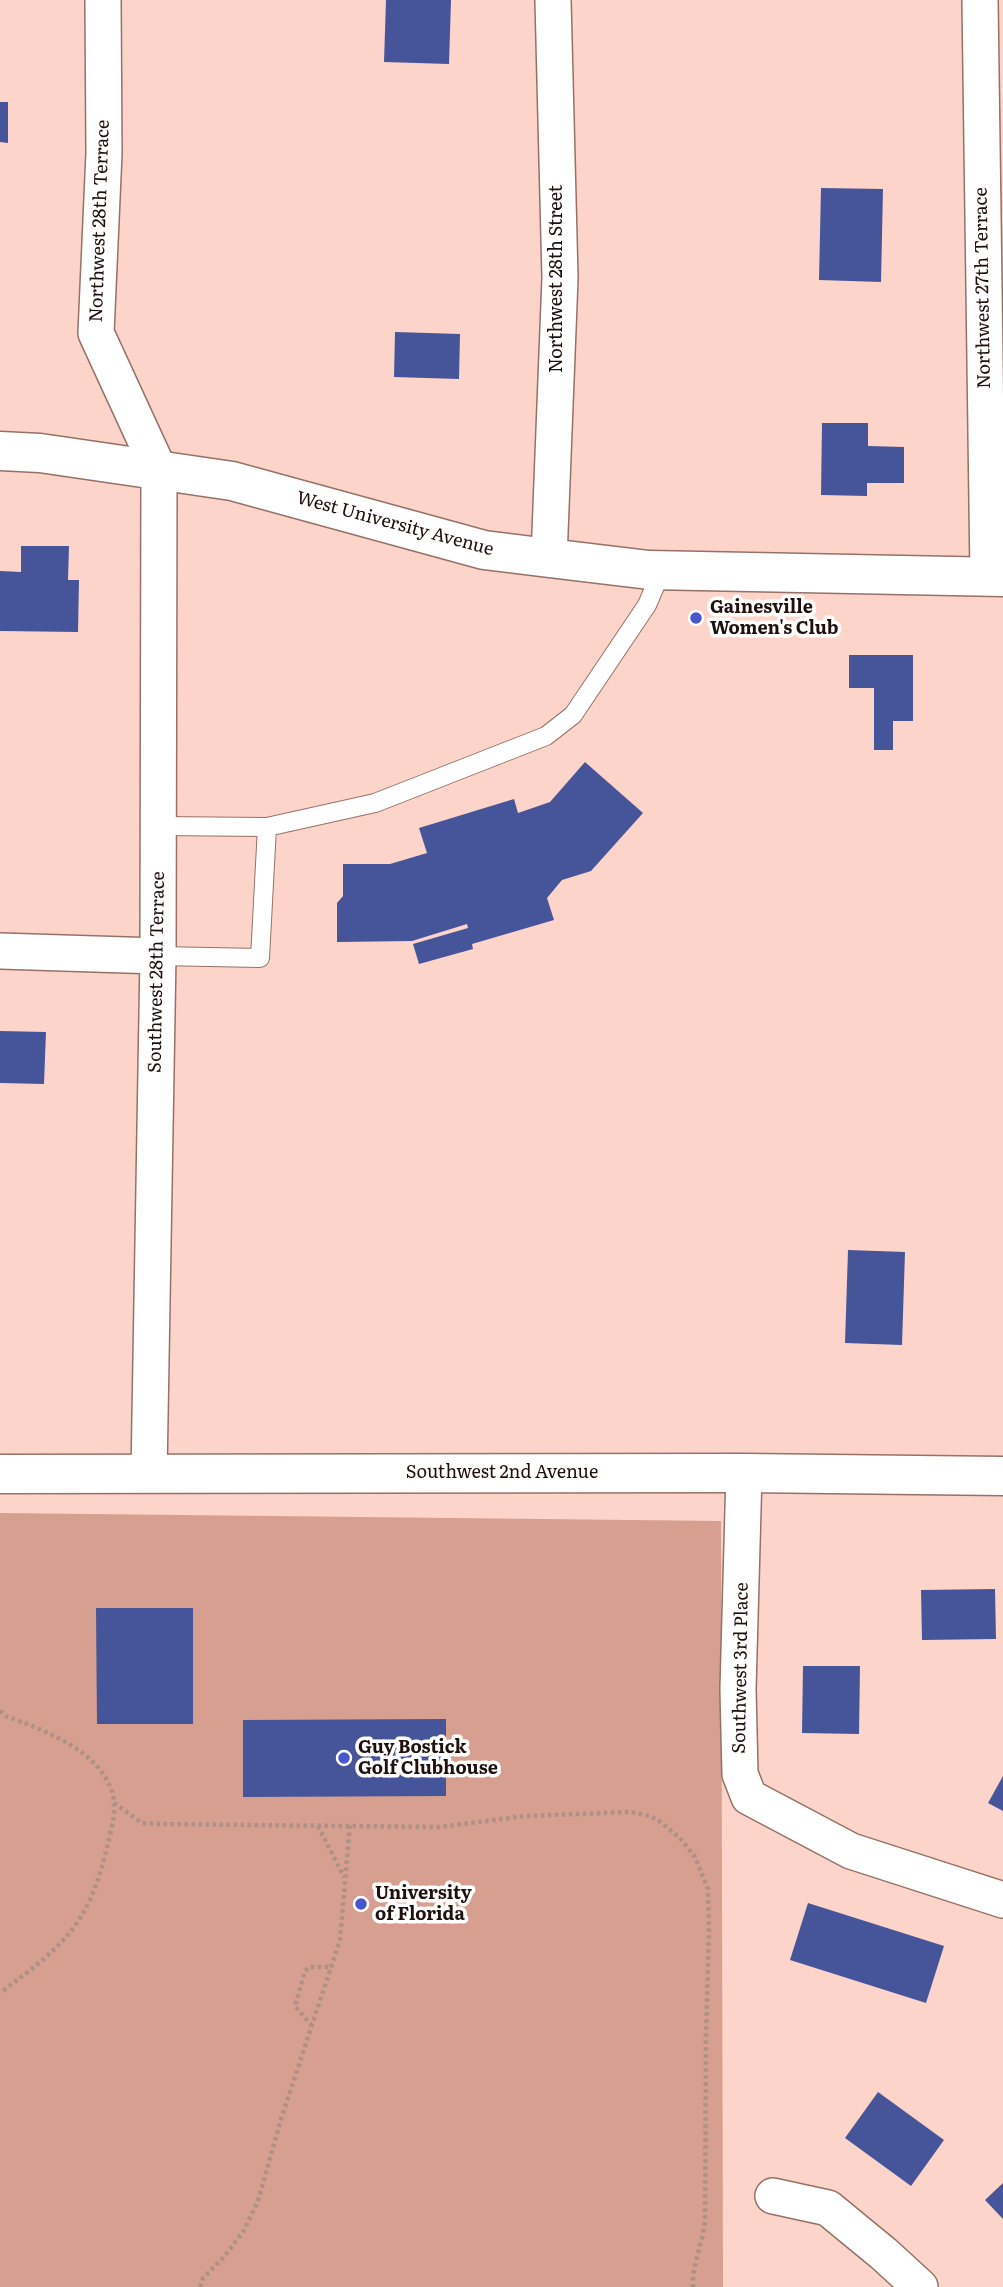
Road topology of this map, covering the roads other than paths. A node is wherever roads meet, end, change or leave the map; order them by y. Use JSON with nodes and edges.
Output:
{"nodes":[{"id":1,"x":103,"y":0,"type":"edge"},
{"id":2,"x":553,"y":0,"type":"edge"},
{"id":3,"x":979,"y":0,"type":"edge"},
{"id":4,"x":992,"y":189,"type":"edge"},
{"id":5,"x":0,"y":451,"type":"edge"},
{"id":6,"x":159,"y":470,"type":"junction"},
{"id":7,"x":550,"y":558,"type":"junction"},
{"id":8,"x":662,"y":570,"type":"junction"},
{"id":9,"x":995,"y":577,"type":"edge"},
{"id":10,"x":158,"y":826,"type":"junction"},
{"id":11,"x":267,"y":827,"type":"junction"},
{"id":12,"x":0,"y":951,"type":"edge"},
{"id":13,"x":158,"y":956,"type":"junction"},
{"id":14,"x":744,"y":1473,"type":"junction"},
{"id":15,"x":0,"y":1474,"type":"edge"},
{"id":16,"x":149,"y":1474,"type":"junction"},
{"id":17,"x":1003,"y":1476,"type":"edge"},
{"id":18,"x":1003,"y":1900,"type":"edge"},
{"id":19,"x":774,"y":2196,"type":"dead end"},
{"id":20,"x":920,"y":2287,"type":"edge"}],
"edges":[{"from":1,"to":6,"type":"street","name":"Northwest 28th Terrace"},
{"from":2,"to":7,"type":"street","name":"Northwest 28th Street"},
{"from":3,"to":4,"type":"street","name":"Northwest 27th Terrace"},
{"from":4,"to":9,"type":"street","name":"Northwest 27th Terrace"},
{"from":5,"to":6,"type":"main road","name":"West University Avenue"},
{"from":6,"to":7,"type":"main road","name":"West University Avenue"},
{"from":6,"to":10,"type":"street","name":"Southwest 28th Terrace"},
{"from":7,"to":8,"type":"main road","name":"West University Avenue"},
{"from":8,"to":9,"type":"main road","name":"West University Avenue"},
{"from":8,"to":11,"type":"lane"},
{"from":10,"to":11,"type":"lane"},
{"from":10,"to":13,"type":"street","name":"Southwest 28th Terrace"},
{"from":11,"to":13,"type":"lane"},
{"from":12,"to":13,"type":"street"},
{"from":13,"to":16,"type":"street","name":"Southwest 28th Terrace"},
{"from":14,"to":16,"type":"main road","name":"Southwest 2nd Avenue"},
{"from":14,"to":17,"type":"main road","name":"Southwest 2nd Avenue"},
{"from":14,"to":18,"type":"street","name":"Southwest 3rd Place"},
{"from":15,"to":16,"type":"main road","name":"Southwest 2nd Avenue"},
{"from":19,"to":20,"type":"street"}]}
